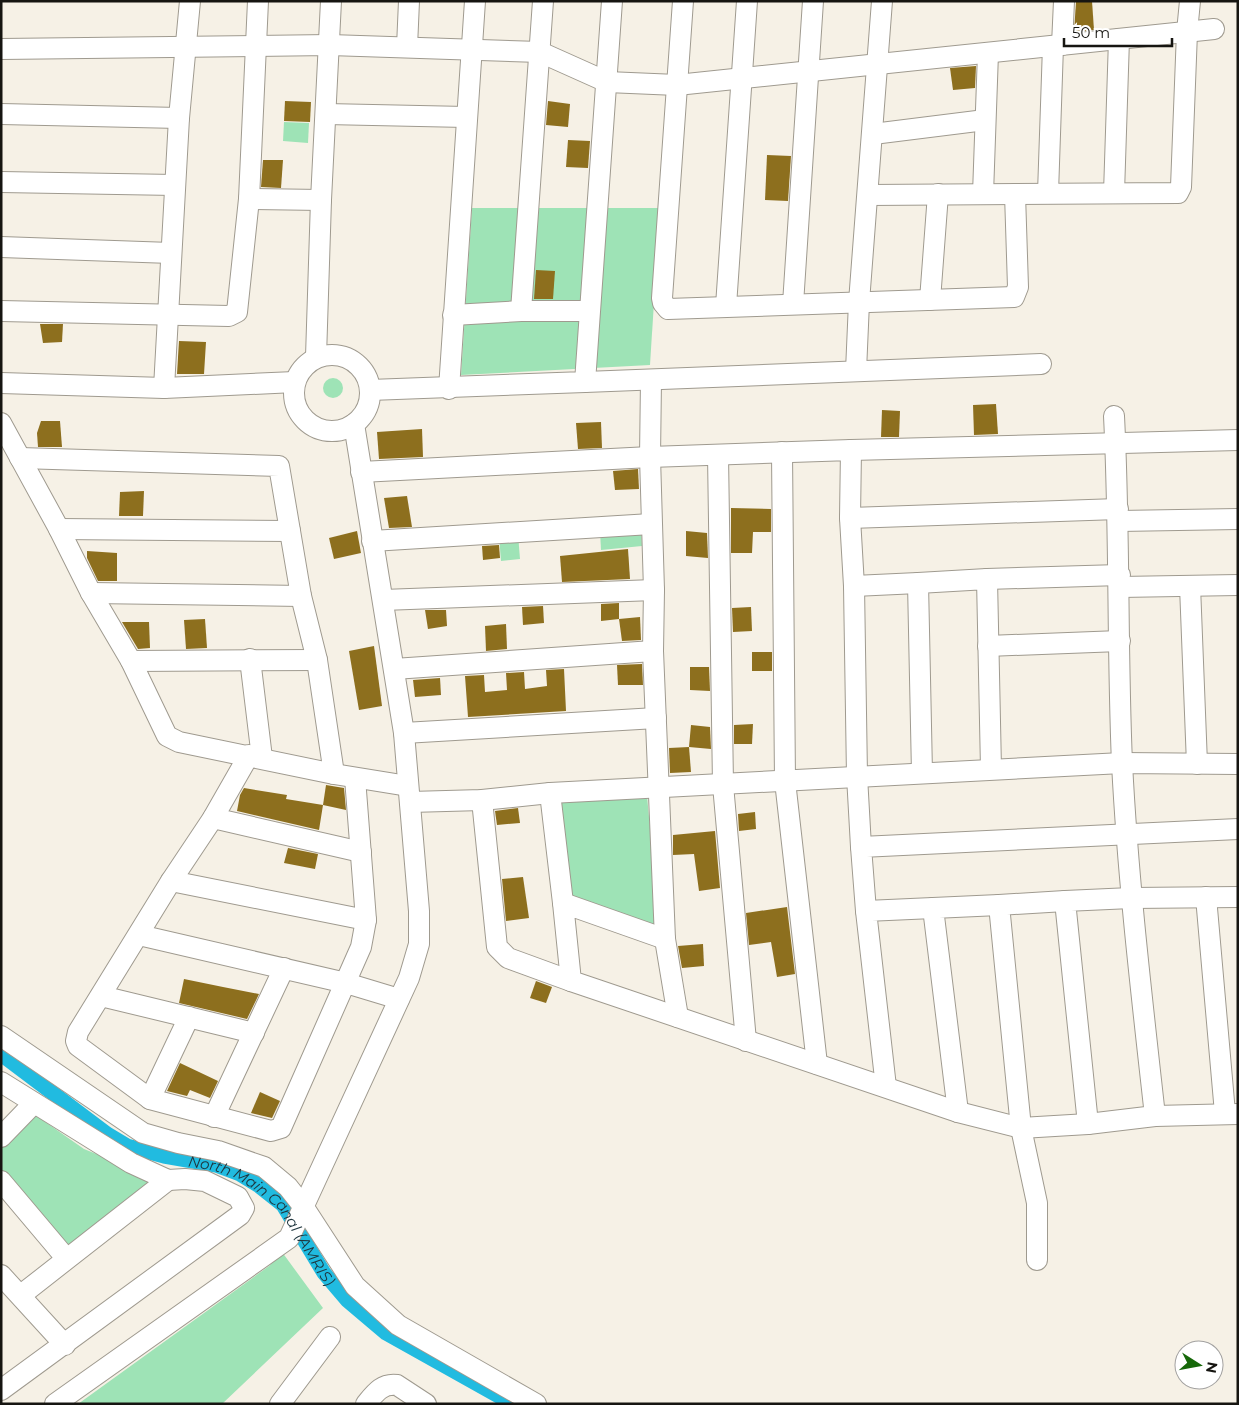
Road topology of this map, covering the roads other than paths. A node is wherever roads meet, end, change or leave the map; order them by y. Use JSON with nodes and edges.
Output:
{"nodes":[{"id":1,"x":190,"y":1,"type":"edge"},
{"id":2,"x":258,"y":1,"type":"edge"},
{"id":3,"x":331,"y":1,"type":"edge"},
{"id":4,"x":409,"y":1,"type":"edge"},
{"id":5,"x":475,"y":1,"type":"edge"},
{"id":6,"x":543,"y":1,"type":"edge"},
{"id":7,"x":612,"y":1,"type":"edge"},
{"id":8,"x":683,"y":1,"type":"edge"},
{"id":9,"x":747,"y":1,"type":"edge"},
{"id":10,"x":814,"y":1,"type":"edge"},
{"id":11,"x":882,"y":1,"type":"edge"},
{"id":12,"x":1064,"y":1,"type":"edge"},
{"id":13,"x":1190,"y":1,"type":"edge"},
{"id":14,"x":1214,"y":29,"type":"dead end"},
{"id":15,"x":1187,"y":32,"type":"junction"},
{"id":16,"x":1120,"y":38,"type":"junction"},
{"id":17,"x":330,"y":45,"type":"junction"},
{"id":18,"x":1057,"y":45,"type":"junction"},
{"id":19,"x":256,"y":47,"type":"junction"},
{"id":20,"x":407,"y":47,"type":"junction"},
{"id":21,"x":185,"y":48,"type":"junction"},
{"id":22,"x":472,"y":48,"type":"junction"},
{"id":23,"x":1,"y":49,"type":"edge"},
{"id":24,"x":540,"y":52,"type":"junction"},
{"id":25,"x":988,"y":53,"type":"junction"},
{"id":26,"x":878,"y":64,"type":"junction"},
{"id":27,"x":809,"y":71,"type":"junction"},
{"id":28,"x":742,"y":79,"type":"junction"},
{"id":29,"x":607,"y":82,"type":"junction"},
{"id":30,"x":677,"y":85,"type":"junction"},
{"id":31,"x":1,"y":114,"type":"edge"},
{"id":32,"x":326,"y":114,"type":"junction"},
{"id":33,"x":466,"y":117,"type":"junction"},
{"id":34,"x":179,"y":118,"type":"junction"},
{"id":35,"x":986,"y":120,"type":"junction"},
{"id":36,"x":873,"y":134,"type":"junction"},
{"id":37,"x":1,"y":182,"type":"edge"},
{"id":38,"x":175,"y":185,"type":"junction"},
{"id":39,"x":1048,"y":193,"type":"junction"},
{"id":40,"x":1114,"y":193,"type":"junction"},
{"id":41,"x":938,"y":194,"type":"junction"},
{"id":42,"x":983,"y":194,"type":"junction"},
{"id":43,"x":1015,"y":194,"type":"junction"},
{"id":44,"x":868,"y":195,"type":"junction"},
{"id":45,"x":249,"y":199,"type":"junction"},
{"id":46,"x":321,"y":200,"type":"junction"},
{"id":47,"x":1,"y":247,"type":"edge"},
{"id":48,"x":171,"y":253,"type":"junction"},
{"id":49,"x":930,"y":300,"type":"junction"},
{"id":50,"x":859,"y":302,"type":"junction"},
{"id":51,"x":793,"y":304,"type":"junction"},
{"id":52,"x":726,"y":306,"type":"junction"},
{"id":53,"x":1,"y":311,"type":"edge"},
{"id":54,"x":521,"y":311,"type":"junction"},
{"id":55,"x":589,"y":311,"type":"junction"},
{"id":56,"x":168,"y":315,"type":"junction"},
{"id":57,"x":453,"y":315,"type":"junction"},
{"id":58,"x":316,"y":357,"type":"junction"},
{"id":59,"x":1041,"y":364,"type":"dead end"},
{"id":60,"x":856,"y":371,"type":"junction"},
{"id":61,"x":651,"y":380,"type":"junction"},
{"id":62,"x":294,"y":382,"type":"junction"},
{"id":63,"x":585,"y":382,"type":"junction"},
{"id":64,"x":1,"y":383,"type":"edge"},
{"id":65,"x":164,"y":388,"type":"junction"},
{"id":66,"x":449,"y":389,"type":"junction"},
{"id":67,"x":370,"y":390,"type":"junction"},
{"id":68,"x":1114,"y":416,"type":"dead end"},
{"id":69,"x":1,"y":423,"type":"edge"},
{"id":70,"x":354,"y":424,"type":"junction"},
{"id":71,"x":1238,"y":440,"type":"edge"},
{"id":72,"x":1116,"y":442,"type":"junction"},
{"id":73,"x":851,"y":450,"type":"junction"},
{"id":74,"x":782,"y":452,"type":"junction"},
{"id":75,"x":718,"y":455,"type":"junction"},
{"id":76,"x":650,"y":457,"type":"junction"},
{"id":77,"x":20,"y":458,"type":"junction"},
{"id":78,"x":361,"y":472,"type":"junction"},
{"id":79,"x":1119,"y":515,"type":"junction"},
{"id":80,"x":850,"y":518,"type":"junction"},
{"id":81,"x":1238,"y":519,"type":"edge"},
{"id":82,"x":652,"y":524,"type":"junction"},
{"id":83,"x":59,"y":529,"type":"junction"},
{"id":84,"x":290,"y":531,"type":"junction"},
{"id":85,"x":372,"y":541,"type":"junction"},
{"id":86,"x":986,"y":579,"type":"junction"},
{"id":87,"x":1120,"y":581,"type":"junction"},
{"id":88,"x":918,"y":583,"type":"junction"},
{"id":89,"x":1238,"y":585,"type":"edge"},
{"id":90,"x":854,"y":586,"type":"junction"},
{"id":91,"x":1190,"y":586,"type":"junction"},
{"id":92,"x":654,"y":590,"type":"junction"},
{"id":93,"x":91,"y":594,"type":"junction"},
{"id":94,"x":301,"y":596,"type":"junction"},
{"id":95,"x":383,"y":600,"type":"junction"},
{"id":96,"x":1120,"y":641,"type":"junction"},
{"id":97,"x":988,"y":646,"type":"junction"},
{"id":98,"x":652,"y":651,"type":"junction"},
{"id":99,"x":250,"y":659,"type":"junction"},
{"id":100,"x":317,"y":660,"type":"junction"},
{"id":101,"x":131,"y":661,"type":"junction"},
{"id":102,"x":394,"y":669,"type":"junction"},
{"id":103,"x":656,"y":718,"type":"junction"},
{"id":104,"x":404,"y":733,"type":"junction"},
{"id":105,"x":256,"y":756,"type":"junction"},
{"id":106,"x":1122,"y":763,"type":"junction"},
{"id":107,"x":1197,"y":764,"type":"junction"},
{"id":108,"x":1238,"y":764,"type":"edge"},
{"id":109,"x":991,"y":769,"type":"junction"},
{"id":110,"x":922,"y":773,"type":"junction"},
{"id":111,"x":334,"y":774,"type":"junction"},
{"id":112,"x":856,"y":776,"type":"junction"},
{"id":113,"x":355,"y":778,"type":"junction"},
{"id":114,"x":785,"y":781,"type":"junction"},
{"id":115,"x":723,"y":785,"type":"junction"},
{"id":116,"x":658,"y":788,"type":"junction"},
{"id":117,"x":550,"y":793,"type":"junction"},
{"id":118,"x":409,"y":794,"type":"junction"},
{"id":119,"x":482,"y":800,"type":"junction"},
{"id":120,"x":213,"y":818,"type":"junction"},
{"id":121,"x":1238,"y":830,"type":"edge"},
{"id":122,"x":1128,"y":834,"type":"junction"},
{"id":123,"x":860,"y":847,"type":"junction"},
{"id":124,"x":361,"y":852,"type":"junction"},
{"id":125,"x":171,"y":880,"type":"junction"},
{"id":126,"x":1206,"y":897,"type":"junction"},
{"id":127,"x":1238,"y":897,"type":"edge"},
{"id":128,"x":1131,"y":898,"type":"junction"},
{"id":129,"x":1065,"y":901,"type":"junction"},
{"id":130,"x":563,"y":903,"type":"junction"},
{"id":131,"x":999,"y":905,"type":"junction"},
{"id":132,"x":933,"y":908,"type":"junction"},
{"id":133,"x":866,"y":911,"type":"junction"},
{"id":134,"x":366,"y":920,"type":"junction"},
{"id":135,"x":139,"y":935,"type":"junction"},
{"id":136,"x":665,"y":939,"type":"junction"},
{"id":137,"x":284,"y":968,"type":"junction"},
{"id":138,"x":572,"y":981,"type":"junction"},
{"id":139,"x":346,"y":983,"type":"junction"},
{"id":140,"x":101,"y":996,"type":"junction"},
{"id":141,"x":399,"y":999,"type":"junction"},
{"id":142,"x":189,"y":1017,"type":"junction"},
{"id":143,"x":678,"y":1017,"type":"junction"},
{"id":144,"x":254,"y":1033,"type":"junction"},
{"id":145,"x":1,"y":1036,"type":"edge"},
{"id":146,"x":746,"y":1041,"type":"junction"},
{"id":147,"x":817,"y":1064,"type":"junction"},
{"id":148,"x":1,"y":1082,"type":"edge"},
{"id":149,"x":886,"y":1087,"type":"junction"},
{"id":150,"x":150,"y":1100,"type":"junction"},
{"id":151,"x":34,"y":1103,"type":"junction"},
{"id":152,"x":958,"y":1112,"type":"junction"},
{"id":153,"x":1231,"y":1114,"type":"edge"},
{"id":154,"x":1156,"y":1116,"type":"junction"},
{"id":155,"x":214,"y":1118,"type":"junction"},
{"id":156,"x":1088,"y":1124,"type":"junction"},
{"id":157,"x":1021,"y":1128,"type":"junction"},
{"id":158,"x":1,"y":1137,"type":"edge"},
{"id":159,"x":168,"y":1180,"type":"junction"},
{"id":160,"x":1,"y":1181,"type":"edge"},
{"id":161,"x":302,"y":1209,"type":"junction"},
{"id":162,"x":66,"y":1258,"type":"junction"},
{"id":163,"x":1037,"y":1260,"type":"dead end"},
{"id":164,"x":1,"y":1275,"type":"edge"},
{"id":165,"x":20,"y":1295,"type":"junction"},
{"id":166,"x":330,"y":1337,"type":"dead end"},
{"id":167,"x":64,"y":1345,"type":"junction"},
{"id":168,"x":4,"y":1383,"type":"edge"},
{"id":169,"x":55,"y":1404,"type":"edge"},
{"id":170,"x":280,"y":1404,"type":"edge"},
{"id":171,"x":366,"y":1404,"type":"edge"},
{"id":172,"x":426,"y":1404,"type":"edge"},
{"id":173,"x":536,"y":1404,"type":"edge"}],
"edges":[{"from":1,"to":21,"type":"street"},
{"from":2,"to":19,"type":"street"},
{"from":3,"to":17,"type":"street"},
{"from":4,"to":20,"type":"street"},
{"from":5,"to":22,"type":"street"},
{"from":6,"to":24,"type":"street"},
{"from":7,"to":29,"type":"street"},
{"from":8,"to":30,"type":"street"},
{"from":9,"to":28,"type":"street"},
{"from":10,"to":27,"type":"street"},
{"from":11,"to":26,"type":"street"},
{"from":12,"to":18,"type":"street"},
{"from":13,"to":15,"type":"street"},
{"from":14,"to":15,"type":"street"},
{"from":15,"to":16,"type":"street"},
{"from":15,"to":40,"type":"street"},
{"from":16,"to":18,"type":"street"},
{"from":16,"to":40,"type":"street"},
{"from":17,"to":19,"type":"street"},
{"from":17,"to":20,"type":"street"},
{"from":17,"to":32,"type":"street"},
{"from":18,"to":25,"type":"street"},
{"from":18,"to":39,"type":"street"},
{"from":19,"to":21,"type":"street"},
{"from":19,"to":45,"type":"street"},
{"from":20,"to":22,"type":"street"},
{"from":21,"to":23,"type":"street"},
{"from":21,"to":34,"type":"street"},
{"from":22,"to":24,"type":"street"},
{"from":22,"to":33,"type":"street"},
{"from":24,"to":29,"type":"street"},
{"from":24,"to":54,"type":"street"},
{"from":25,"to":26,"type":"street"},
{"from":25,"to":35,"type":"street"},
{"from":26,"to":27,"type":"street"},
{"from":26,"to":36,"type":"street"},
{"from":27,"to":28,"type":"street"},
{"from":27,"to":51,"type":"street"},
{"from":28,"to":30,"type":"street"},
{"from":28,"to":52,"type":"street"},
{"from":29,"to":30,"type":"street"},
{"from":29,"to":55,"type":"street"},
{"from":30,"to":52,"type":"street"},
{"from":31,"to":34,"type":"street"},
{"from":32,"to":33,"type":"street"},
{"from":32,"to":46,"type":"street"},
{"from":33,"to":57,"type":"street"},
{"from":34,"to":38,"type":"street"},
{"from":35,"to":36,"type":"street"},
{"from":35,"to":42,"type":"street"},
{"from":36,"to":44,"type":"street"},
{"from":37,"to":38,"type":"street"},
{"from":38,"to":48,"type":"street"},
{"from":39,"to":40,"type":"street"},
{"from":39,"to":43,"type":"street"},
{"from":41,"to":42,"type":"street"},
{"from":41,"to":44,"type":"street"},
{"from":41,"to":49,"type":"street"},
{"from":42,"to":43,"type":"street"},
{"from":43,"to":49,"type":"street"},
{"from":44,"to":50,"type":"street"},
{"from":45,"to":46,"type":"street"},
{"from":45,"to":56,"type":"street"},
{"from":46,"to":58,"type":"street"},
{"from":47,"to":48,"type":"street"},
{"from":48,"to":56,"type":"street"},
{"from":49,"to":50,"type":"street"},
{"from":50,"to":51,"type":"street"},
{"from":50,"to":60,"type":"street"},
{"from":51,"to":52,"type":"street"},
{"from":53,"to":56,"type":"street"},
{"from":54,"to":55,"type":"street"},
{"from":54,"to":57,"type":"street"},
{"from":55,"to":63,"type":"street"},
{"from":56,"to":65,"type":"street"},
{"from":57,"to":66,"type":"street"},
{"from":58,"to":62,"type":"street"},
{"from":58,"to":67,"type":"street"},
{"from":59,"to":60,"type":"street"},
{"from":60,"to":61,"type":"street"},
{"from":61,"to":63,"type":"street"},
{"from":61,"to":76,"type":"street"},
{"from":62,"to":65,"type":"street"},
{"from":62,"to":70,"type":"street"},
{"from":63,"to":66,"type":"street"},
{"from":64,"to":65,"type":"street"},
{"from":66,"to":67,"type":"street"},
{"from":67,"to":70,"type":"street"},
{"from":68,"to":72,"type":"street"},
{"from":69,"to":77,"type":"street"},
{"from":70,"to":78,"type":"street"},
{"from":71,"to":72,"type":"street"},
{"from":72,"to":73,"type":"street"},
{"from":72,"to":79,"type":"street"},
{"from":73,"to":74,"type":"street"},
{"from":73,"to":80,"type":"street"},
{"from":74,"to":75,"type":"street"},
{"from":74,"to":114,"type":"street"},
{"from":75,"to":76,"type":"street"},
{"from":75,"to":115,"type":"street"},
{"from":76,"to":78,"type":"street"},
{"from":76,"to":82,"type":"street"},
{"from":77,"to":83,"type":"street"},
{"from":77,"to":84,"type":"street"},
{"from":78,"to":85,"type":"street"},
{"from":79,"to":80,"type":"street"},
{"from":79,"to":81,"type":"street"},
{"from":79,"to":87,"type":"street"},
{"from":80,"to":90,"type":"street"},
{"from":82,"to":85,"type":"street"},
{"from":82,"to":92,"type":"street"},
{"from":83,"to":84,"type":"street"},
{"from":83,"to":93,"type":"street"},
{"from":84,"to":94,"type":"street"},
{"from":85,"to":95,"type":"street"},
{"from":86,"to":87,"type":"street"},
{"from":86,"to":88,"type":"street"},
{"from":86,"to":97,"type":"street"},
{"from":87,"to":91,"type":"street"},
{"from":87,"to":96,"type":"street"},
{"from":88,"to":90,"type":"street"},
{"from":88,"to":110,"type":"street"},
{"from":89,"to":91,"type":"street"},
{"from":90,"to":112,"type":"street"},
{"from":91,"to":107,"type":"street"},
{"from":92,"to":95,"type":"street"},
{"from":92,"to":98,"type":"street"},
{"from":93,"to":94,"type":"street"},
{"from":93,"to":101,"type":"street"},
{"from":94,"to":100,"type":"street"},
{"from":95,"to":102,"type":"street"},
{"from":96,"to":97,"type":"street"},
{"from":96,"to":106,"type":"street"},
{"from":97,"to":109,"type":"street"},
{"from":98,"to":102,"type":"street"},
{"from":98,"to":103,"type":"street"},
{"from":99,"to":100,"type":"street"},
{"from":99,"to":101,"type":"street"},
{"from":99,"to":105,"type":"street"},
{"from":100,"to":111,"type":"street"},
{"from":101,"to":105,"type":"street"},
{"from":102,"to":104,"type":"street"},
{"from":103,"to":104,"type":"street"},
{"from":103,"to":116,"type":"street"},
{"from":104,"to":118,"type":"street"},
{"from":105,"to":111,"type":"street"},
{"from":105,"to":120,"type":"street"},
{"from":106,"to":107,"type":"street"},
{"from":106,"to":109,"type":"street"},
{"from":106,"to":122,"type":"street"},
{"from":107,"to":108,"type":"street"},
{"from":109,"to":110,"type":"street"},
{"from":110,"to":112,"type":"street"},
{"from":111,"to":113,"type":"street"},
{"from":112,"to":114,"type":"street"},
{"from":112,"to":123,"type":"street"},
{"from":113,"to":118,"type":"street"},
{"from":113,"to":124,"type":"street"},
{"from":114,"to":115,"type":"street"},
{"from":114,"to":147,"type":"street"},
{"from":115,"to":116,"type":"street"},
{"from":115,"to":146,"type":"street"},
{"from":116,"to":117,"type":"street"},
{"from":116,"to":136,"type":"street"},
{"from":117,"to":119,"type":"street"},
{"from":117,"to":130,"type":"street"},
{"from":118,"to":119,"type":"street"},
{"from":118,"to":141,"type":"street"},
{"from":119,"to":138,"type":"street"},
{"from":120,"to":124,"type":"street"},
{"from":120,"to":125,"type":"street"},
{"from":121,"to":122,"type":"street"},
{"from":122,"to":123,"type":"street"},
{"from":122,"to":128,"type":"street"},
{"from":123,"to":133,"type":"street"},
{"from":124,"to":134,"type":"street"},
{"from":125,"to":134,"type":"street"},
{"from":125,"to":135,"type":"street"},
{"from":126,"to":127,"type":"street"},
{"from":126,"to":128,"type":"street"},
{"from":126,"to":153,"type":"street"},
{"from":128,"to":129,"type":"street"},
{"from":128,"to":154,"type":"street"},
{"from":129,"to":131,"type":"street"},
{"from":129,"to":156,"type":"street"},
{"from":130,"to":136,"type":"street"},
{"from":130,"to":138,"type":"street"},
{"from":131,"to":132,"type":"street"},
{"from":131,"to":157,"type":"street"},
{"from":132,"to":133,"type":"street"},
{"from":132,"to":152,"type":"street"},
{"from":133,"to":149,"type":"street"},
{"from":134,"to":139,"type":"street"},
{"from":135,"to":137,"type":"street"},
{"from":135,"to":140,"type":"street"},
{"from":136,"to":143,"type":"street"},
{"from":137,"to":139,"type":"street"},
{"from":137,"to":144,"type":"street"},
{"from":138,"to":143,"type":"street"},
{"from":139,"to":141,"type":"street"},
{"from":139,"to":155,"type":"street"},
{"from":140,"to":142,"type":"street"},
{"from":140,"to":150,"type":"street"},
{"from":141,"to":161,"type":"street"},
{"from":142,"to":144,"type":"street"},
{"from":142,"to":150,"type":"street"},
{"from":143,"to":146,"type":"street"},
{"from":144,"to":155,"type":"street"},
{"from":145,"to":161,"type":"street"},
{"from":146,"to":147,"type":"street"},
{"from":147,"to":149,"type":"street"},
{"from":148,"to":151,"type":"street"},
{"from":149,"to":152,"type":"street"},
{"from":150,"to":155,"type":"street"},
{"from":151,"to":158,"type":"street"},
{"from":151,"to":159,"type":"street"},
{"from":152,"to":157,"type":"street"},
{"from":153,"to":154,"type":"street"},
{"from":154,"to":156,"type":"street"},
{"from":156,"to":157,"type":"street"},
{"from":157,"to":163,"type":"street"},
{"from":159,"to":162,"type":"street"},
{"from":159,"to":167,"type":"street"},
{"from":160,"to":162,"type":"street"},
{"from":161,"to":169,"type":"street"},
{"from":161,"to":173,"type":"street"},
{"from":162,"to":165,"type":"street"},
{"from":164,"to":165,"type":"street"},
{"from":165,"to":167,"type":"street"},
{"from":166,"to":170,"type":"street"},
{"from":167,"to":168,"type":"street"},
{"from":171,"to":172,"type":"street"}]}
